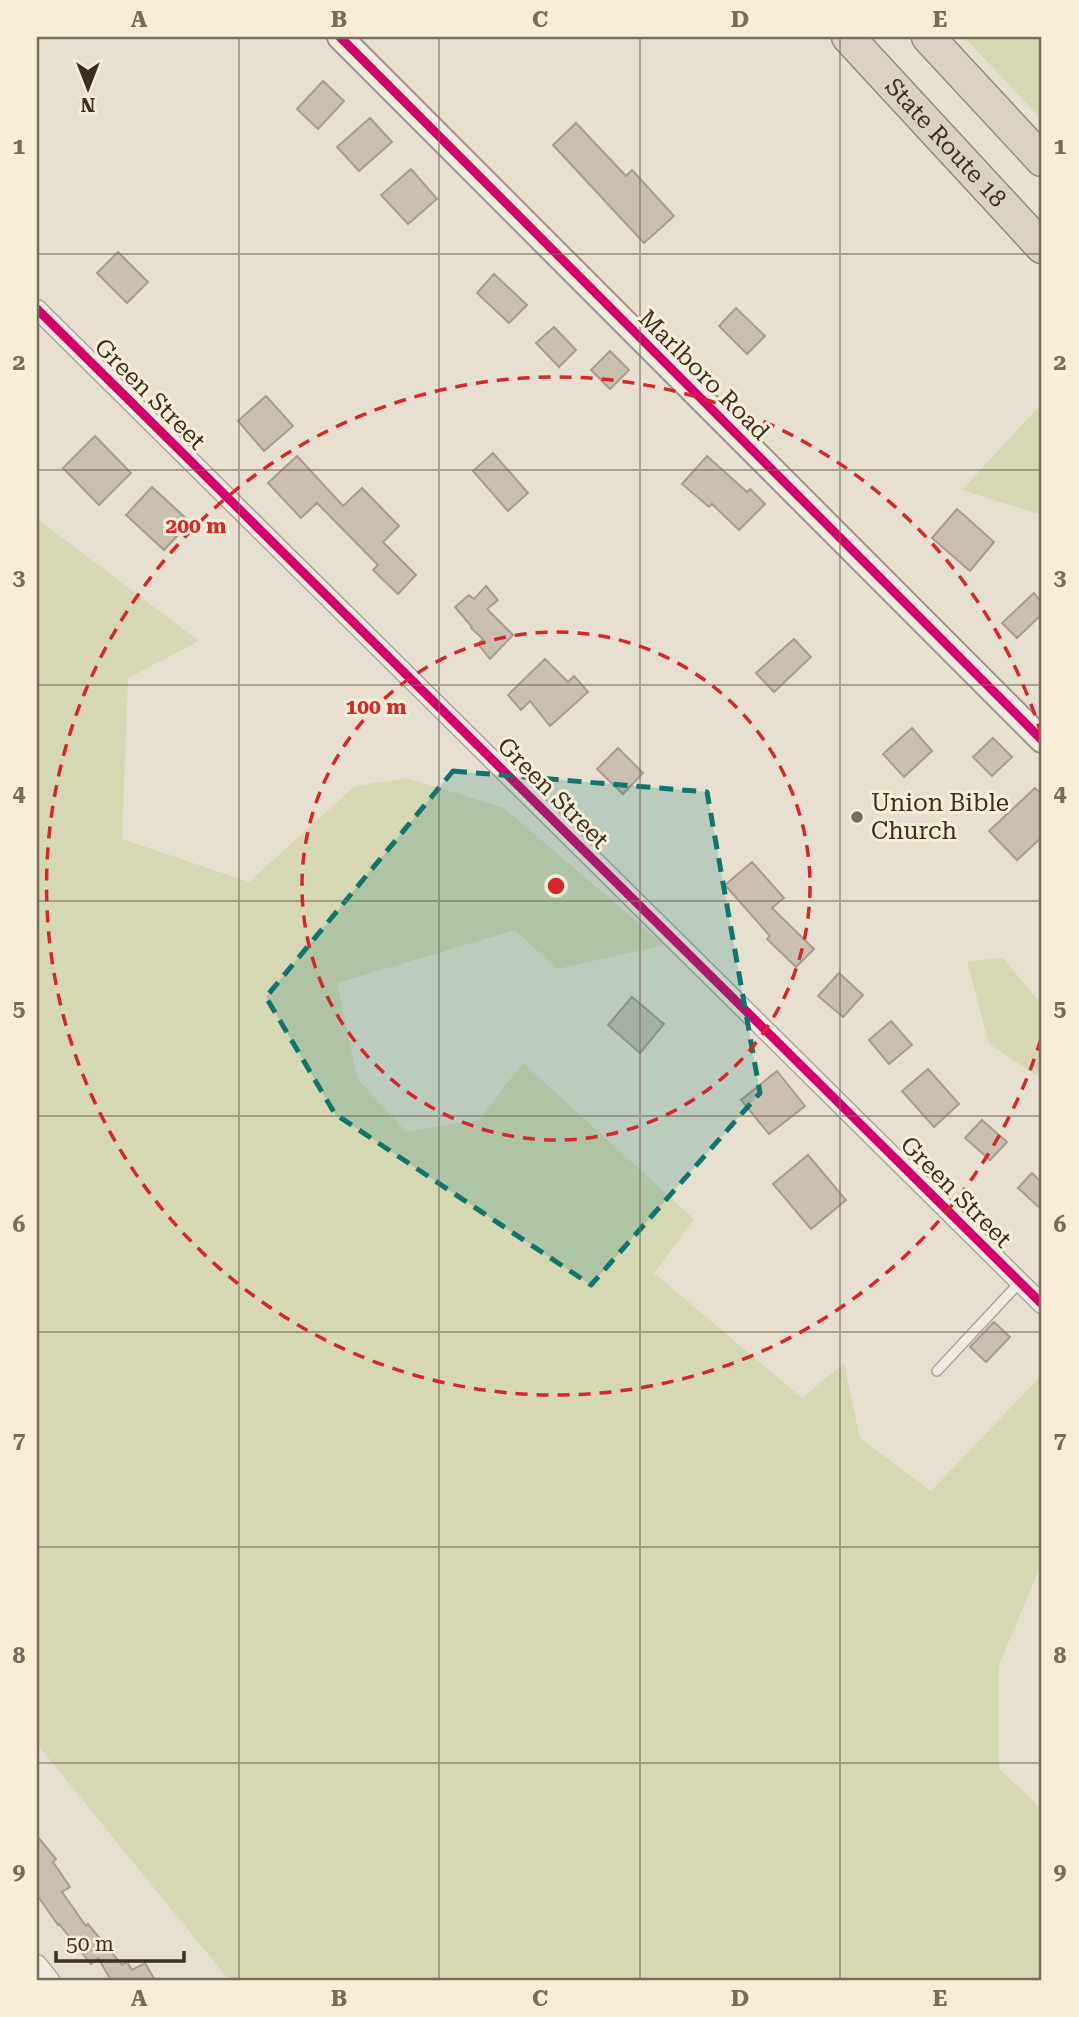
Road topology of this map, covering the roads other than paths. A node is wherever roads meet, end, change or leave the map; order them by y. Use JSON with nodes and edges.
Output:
{"nodes":[{"id":1,"x":340,"y":37,"type":"edge"},
{"id":2,"x":848,"y":37,"type":"edge"},
{"id":3,"x":928,"y":37,"type":"edge"},
{"id":4,"x":1042,"y":160,"type":"edge"},
{"id":5,"x":1042,"y":247,"type":"edge"},
{"id":6,"x":37,"y":309,"type":"edge"},
{"id":7,"x":1042,"y":740,"type":"edge"},
{"id":8,"x":1020,"y":1282,"type":"junction"},
{"id":9,"x":1042,"y":1304,"type":"edge"},
{"id":10,"x":937,"y":1371,"type":"dead end"},
{"id":11,"x":37,"y":1964,"type":"edge"},
{"id":12,"x":50,"y":1980,"type":"edge"}],
"edges":[{"from":1,"to":7,"type":"street","name":"Marlboro Road"},
{"from":2,"to":5,"type":"highway","name":"State Route 18"},
{"from":3,"to":4,"type":"highway"},
{"from":6,"to":8,"type":"street","name":"Green Street"},
{"from":8,"to":9,"type":"street","name":"Green Street"},
{"from":8,"to":10,"type":"lane"},
{"from":11,"to":12,"type":"street"}]}
